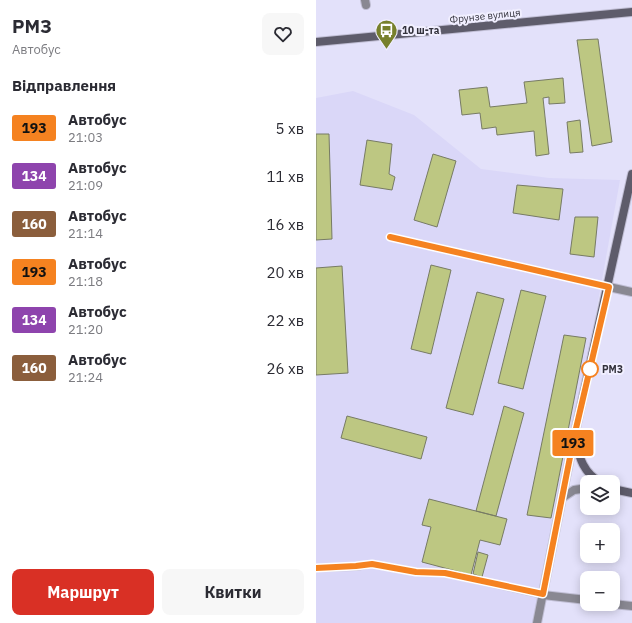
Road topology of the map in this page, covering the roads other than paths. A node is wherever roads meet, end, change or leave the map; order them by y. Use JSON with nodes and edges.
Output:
{"nodes":[{"id":1,"x":632,"y":12,"type":"edge"},
{"id":2,"x":316,"y":42,"type":"edge"},
{"id":3,"x":632,"y":174,"type":"edge"},
{"id":4,"x":390,"y":237,"type":"dead end"},
{"id":5,"x":609,"y":287,"type":"junction"},
{"id":6,"x":632,"y":292,"type":"edge"},
{"id":7,"x":574,"y":437,"type":"junction"},
{"id":8,"x":590,"y":475,"type":"edge"},
{"id":9,"x":580,"y":489,"type":"edge"},
{"id":10,"x":620,"y":490,"type":"edge"},
{"id":11,"x":632,"y":493,"type":"edge"},
{"id":12,"x":562,"y":498,"type":"junction"},
{"id":13,"x":316,"y":568,"type":"edge"},
{"id":14,"x":543,"y":594,"type":"junction"},
{"id":15,"x":580,"y":599,"type":"edge"},
{"id":16,"x":620,"y":605,"type":"edge"},
{"id":17,"x":632,"y":606,"type":"edge"},
{"id":18,"x":537,"y":623,"type":"edge"}],
"edges":[{"from":1,"to":2,"type":"main road","name":"Фрунзе вулиця"},
{"from":3,"to":5,"type":"main road"},
{"from":4,"to":5,"type":"lane"},
{"from":5,"to":6,"type":"street"},
{"from":5,"to":7,"type":"main road"},
{"from":7,"to":8,"type":"main road"},
{"from":7,"to":12,"type":"street"},
{"from":9,"to":12,"type":"street"},
{"from":10,"to":11,"type":"main road"},
{"from":12,"to":14,"type":"street"},
{"from":13,"to":14,"type":"lane"},
{"from":14,"to":15,"type":"street"},
{"from":14,"to":18,"type":"street"},
{"from":16,"to":17,"type":"street"}]}
